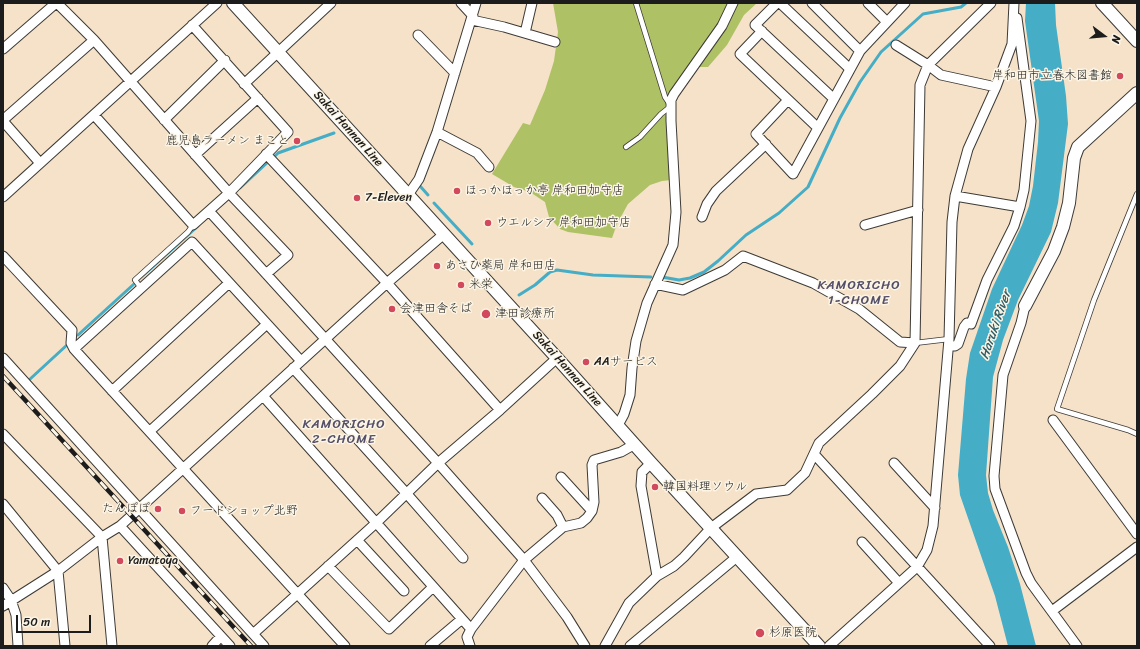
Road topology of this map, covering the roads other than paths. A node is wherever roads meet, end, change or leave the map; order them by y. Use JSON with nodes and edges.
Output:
{"nodes":[{"id":1,"x":57,"y":3,"type":"edge"},
{"id":2,"x":217,"y":3,"type":"edge"},
{"id":3,"x":233,"y":3,"type":"edge"},
{"id":4,"x":331,"y":3,"type":"edge"},
{"id":5,"x":461,"y":3,"type":"edge"},
{"id":6,"x":476,"y":3,"type":"edge"},
{"id":7,"x":532,"y":3,"type":"edge"},
{"id":8,"x":636,"y":3,"type":"edge"},
{"id":9,"x":733,"y":3,"type":"edge"},
{"id":10,"x":778,"y":3,"type":"edge"},
{"id":11,"x":812,"y":3,"type":"edge"},
{"id":12,"x":868,"y":3,"type":"edge"},
{"id":13,"x":905,"y":3,"type":"edge"},
{"id":14,"x":991,"y":3,"type":"edge"},
{"id":15,"x":1015,"y":3,"type":"edge"},
{"id":16,"x":1102,"y":3,"type":"edge"},
{"id":17,"x":472,"y":18,"type":"junction"},
{"id":18,"x":887,"y":22,"type":"junction"},
{"id":19,"x":192,"y":25,"type":"junction"},
{"id":20,"x":762,"y":31,"type":"junction"},
{"id":21,"x":525,"y":33,"type":"junction"},
{"id":22,"x":94,"y":40,"type":"junction"},
{"id":23,"x":420,"y":41,"type":"dead end"},
{"id":24,"x":1137,"y":41,"type":"edge"},
{"id":25,"x":555,"y":42,"type":"dead end"},
{"id":26,"x":896,"y":45,"type":"dead end"},
{"id":27,"x":3,"y":49,"type":"edge"},
{"id":28,"x":860,"y":51,"type":"junction"},
{"id":29,"x":278,"y":53,"type":"junction"},
{"id":30,"x":224,"y":60,"type":"junction"},
{"id":31,"x":928,"y":65,"type":"junction"},
{"id":32,"x":850,"y":69,"type":"junction"},
{"id":33,"x":455,"y":73,"type":"junction"},
{"id":34,"x":130,"y":81,"type":"junction"},
{"id":35,"x":244,"y":84,"type":"junction"},
{"id":36,"x":996,"y":87,"type":"junction"},
{"id":37,"x":1137,"y":93,"type":"edge"},
{"id":38,"x":258,"y":98,"type":"junction"},
{"id":39,"x":834,"y":99,"type":"junction"},
{"id":40,"x":788,"y":101,"type":"junction"},
{"id":41,"x":671,"y":106,"type":"junction"},
{"id":42,"x":94,"y":115,"type":"junction"},
{"id":43,"x":164,"y":120,"type":"junction"},
{"id":44,"x":3,"y":121,"type":"edge"},
{"id":45,"x":818,"y":128,"type":"junction"},
{"id":46,"x":437,"y":132,"type":"junction"},
{"id":47,"x":766,"y":144,"type":"junction"},
{"id":48,"x":626,"y":147,"type":"dead end"},
{"id":49,"x":266,"y":154,"type":"junction"},
{"id":50,"x":195,"y":155,"type":"junction"},
{"id":51,"x":40,"y":163,"type":"junction"},
{"id":52,"x":489,"y":167,"type":"dead end"},
{"id":53,"x":229,"y":193,"type":"junction"},
{"id":54,"x":1137,"y":194,"type":"edge"},
{"id":55,"x":408,"y":195,"type":"junction"},
{"id":56,"x":3,"y":196,"type":"edge"},
{"id":57,"x":955,"y":196,"type":"junction"},
{"id":58,"x":1020,"y":207,"type":"junction"},
{"id":59,"x":918,"y":210,"type":"junction"},
{"id":60,"x":209,"y":211,"type":"junction"},
{"id":61,"x":702,"y":217,"type":"dead end"},
{"id":62,"x":193,"y":225,"type":"junction"},
{"id":63,"x":865,"y":225,"type":"dead end"},
{"id":64,"x":444,"y":234,"type":"junction"},
{"id":65,"x":3,"y":256,"type":"edge"},
{"id":66,"x":266,"y":274,"type":"junction"},
{"id":67,"x":229,"y":283,"type":"junction"},
{"id":68,"x":387,"y":283,"type":"junction"},
{"id":69,"x":655,"y":284,"type":"junction"},
{"id":70,"x":142,"y":288,"type":"junction"},
{"id":71,"x":1025,"y":306,"type":"joint"},
{"id":72,"x":267,"y":324,"type":"junction"},
{"id":73,"x":326,"y":339,"type":"junction"},
{"id":74,"x":949,"y":342,"type":"junction"},
{"id":75,"x":915,"y":343,"type":"junction"},
{"id":76,"x":74,"y":348,"type":"junction"},
{"id":77,"x":3,"y":358,"type":"edge"},
{"id":78,"x":557,"y":358,"type":"junction"},
{"id":79,"x":301,"y":361,"type":"junction"},
{"id":80,"x":293,"y":368,"type":"junction"},
{"id":81,"x":112,"y":391,"type":"junction"},
{"id":82,"x":263,"y":396,"type":"junction"},
{"id":83,"x":500,"y":410,"type":"junction"},
{"id":84,"x":1053,"y":420,"type":"dead end"},
{"id":85,"x":618,"y":425,"type":"junction"},
{"id":86,"x":150,"y":431,"type":"junction"},
{"id":87,"x":3,"y":434,"type":"edge"},
{"id":88,"x":1137,"y":434,"type":"edge"},
{"id":89,"x":634,"y":444,"type":"junction"},
{"id":90,"x":814,"y":454,"type":"junction"},
{"id":91,"x":438,"y":463,"type":"junction"},
{"id":92,"x":651,"y":463,"type":"junction"},
{"id":93,"x":894,"y":463,"type":"dead end"},
{"id":94,"x":182,"y":469,"type":"junction"},
{"id":95,"x":561,"y":476,"type":"dead end"},
{"id":96,"x":407,"y":494,"type":"junction"},
{"id":97,"x":3,"y":504,"type":"edge"},
{"id":98,"x":544,"y":504,"type":"dead end"},
{"id":99,"x":935,"y":508,"type":"junction"},
{"id":100,"x":138,"y":509,"type":"junction"},
{"id":101,"x":592,"y":511,"type":"junction"},
{"id":102,"x":376,"y":523,"type":"junction"},
{"id":103,"x":120,"y":526,"type":"junction"},
{"id":104,"x":563,"y":527,"type":"junction"},
{"id":105,"x":711,"y":528,"type":"junction"},
{"id":106,"x":1137,"y":534,"type":"edge"},
{"id":107,"x":102,"y":537,"type":"junction"},
{"id":108,"x":357,"y":540,"type":"junction"},
{"id":109,"x":862,"y":542,"type":"dead end"},
{"id":110,"x":1137,"y":547,"type":"edge"},
{"id":111,"x":738,"y":556,"type":"junction"},
{"id":112,"x":463,"y":558,"type":"dead end"},
{"id":113,"x":524,"y":560,"type":"junction"},
{"id":114,"x":328,"y":566,"type":"junction"},
{"id":115,"x":917,"y":567,"type":"junction"},
{"id":116,"x":58,"y":571,"type":"junction"},
{"id":117,"x":658,"y":576,"type":"junction"},
{"id":118,"x":899,"y":583,"type":"junction"},
{"id":119,"x":433,"y":586,"type":"junction"},
{"id":120,"x":3,"y":588,"type":"edge"},
{"id":121,"x":404,"y":591,"type":"dead end"},
{"id":122,"x":298,"y":593,"type":"junction"},
{"id":123,"x":11,"y":600,"type":"junction"},
{"id":124,"x":3,"y":606,"type":"edge"},
{"id":125,"x":1052,"y":611,"type":"junction"},
{"id":126,"x":462,"y":619,"type":"junction"},
{"id":127,"x":471,"y":629,"type":"junction"},
{"id":128,"x":253,"y":634,"type":"junction"},
{"id":129,"x":221,"y":636,"type":"junction"},
{"id":130,"x":18,"y":646,"type":"edge"},
{"id":131,"x":65,"y":646,"type":"edge"},
{"id":132,"x":112,"y":646,"type":"edge"},
{"id":133,"x":212,"y":646,"type":"edge"},
{"id":134,"x":230,"y":646,"type":"edge"},
{"id":135,"x":264,"y":646,"type":"edge"},
{"id":136,"x":344,"y":646,"type":"edge"},
{"id":137,"x":430,"y":646,"type":"edge"},
{"id":138,"x":470,"y":646,"type":"edge"},
{"id":139,"x":585,"y":646,"type":"edge"},
{"id":140,"x":605,"y":646,"type":"edge"},
{"id":141,"x":630,"y":646,"type":"edge"},
{"id":142,"x":820,"y":646,"type":"edge"},
{"id":143,"x":829,"y":646,"type":"edge"},
{"id":144,"x":990,"y":646,"type":"edge"},
{"id":145,"x":1077,"y":646,"type":"edge"}],
"edges":[{"from":1,"to":22,"type":"street"},
{"from":1,"to":27,"type":"street"},
{"from":2,"to":19,"type":"street"},
{"from":3,"to":29,"type":"main road","name":"Sakai Hannan Line"},
{"from":4,"to":29,"type":"street"},
{"from":5,"to":17,"type":"street"},
{"from":6,"to":17,"type":"street"},
{"from":7,"to":21,"type":"street"},
{"from":8,"to":41,"type":"lane"},
{"from":9,"to":41,"type":"street"},
{"from":10,"to":20,"type":"street"},
{"from":10,"to":32,"type":"street"},
{"from":11,"to":28,"type":"street"},
{"from":12,"to":18,"type":"street"},
{"from":13,"to":18,"type":"street"},
{"from":14,"to":31,"type":"street"},
{"from":15,"to":36,"type":"street"},
{"from":15,"to":58,"type":"street"},
{"from":16,"to":24,"type":"main road"},
{"from":17,"to":21,"type":"street"},
{"from":17,"to":33,"type":"street"},
{"from":18,"to":28,"type":"street"},
{"from":19,"to":30,"type":"street"},
{"from":19,"to":34,"type":"street"},
{"from":20,"to":39,"type":"street"},
{"from":20,"to":40,"type":"street"},
{"from":21,"to":25,"type":"street"},
{"from":22,"to":34,"type":"street"},
{"from":22,"to":44,"type":"street"},
{"from":23,"to":33,"type":"street"},
{"from":26,"to":31,"type":"street"},
{"from":28,"to":32,"type":"street"},
{"from":29,"to":35,"type":"street"},
{"from":29,"to":55,"type":"main road","name":"Sakai Hannan Line"},
{"from":30,"to":35,"type":"street"},
{"from":30,"to":43,"type":"street"},
{"from":31,"to":36,"type":"street"},
{"from":31,"to":59,"type":"street"},
{"from":32,"to":39,"type":"street"},
{"from":33,"to":46,"type":"street"},
{"from":34,"to":42,"type":"street"},
{"from":34,"to":43,"type":"street"},
{"from":35,"to":38,"type":"street"},
{"from":36,"to":57,"type":"street"},
{"from":37,"to":71,"type":"main road"},
{"from":38,"to":49,"type":"street"},
{"from":38,"to":50,"type":"street"},
{"from":39,"to":45,"type":"street"},
{"from":40,"to":45,"type":"street"},
{"from":40,"to":47,"type":"street"},
{"from":41,"to":48,"type":"lane"},
{"from":41,"to":69,"type":"street"},
{"from":42,"to":51,"type":"street"},
{"from":42,"to":62,"type":"street"},
{"from":43,"to":50,"type":"street"},
{"from":44,"to":51,"type":"street"},
{"from":45,"to":47,"type":"street"},
{"from":46,"to":52,"type":"street"},
{"from":46,"to":55,"type":"street"},
{"from":47,"to":61,"type":"street"},
{"from":49,"to":53,"type":"street"},
{"from":49,"to":68,"type":"street"},
{"from":50,"to":53,"type":"street"},
{"from":51,"to":56,"type":"street"},
{"from":53,"to":60,"type":"street"},
{"from":53,"to":66,"type":"street"},
{"from":54,"to":88,"type":"lane"},
{"from":55,"to":64,"type":"main road","name":"Sakai Hannan Line"},
{"from":57,"to":58,"type":"street"},
{"from":57,"to":74,"type":"street"},
{"from":58,"to":74,"type":"street"},
{"from":59,"to":63,"type":"street"},
{"from":59,"to":75,"type":"street"},
{"from":60,"to":62,"type":"street"},
{"from":60,"to":66,"type":"street"},
{"from":62,"to":70,"type":"lane"},
{"from":64,"to":68,"type":"street"},
{"from":64,"to":78,"type":"main road","name":"Sakai Hannan Line"},
{"from":65,"to":76,"type":"street"},
{"from":66,"to":73,"type":"street"},
{"from":67,"to":70,"type":"street"},
{"from":67,"to":72,"type":"street"},
{"from":67,"to":81,"type":"street"},
{"from":68,"to":73,"type":"street"},
{"from":68,"to":83,"type":"street"},
{"from":69,"to":75,"type":"street"},
{"from":69,"to":85,"type":"street"},
{"from":70,"to":76,"type":"street"},
{"from":71,"to":125,"type":"street"},
{"from":72,"to":79,"type":"street"},
{"from":72,"to":86,"type":"street"},
{"from":73,"to":79,"type":"street"},
{"from":73,"to":91,"type":"street"},
{"from":74,"to":75,"type":"lane"},
{"from":74,"to":99,"type":"street"},
{"from":75,"to":90,"type":"street"},
{"from":76,"to":81,"type":"street"},
{"from":77,"to":100,"type":"street"},
{"from":78,"to":83,"type":"street"},
{"from":78,"to":85,"type":"main road","name":"Sakai Hannan Line"},
{"from":79,"to":80,"type":"street"},
{"from":80,"to":82,"type":"street"},
{"from":80,"to":96,"type":"street"},
{"from":81,"to":86,"type":"street"},
{"from":82,"to":94,"type":"street"},
{"from":82,"to":102,"type":"street"},
{"from":83,"to":91,"type":"street"},
{"from":84,"to":106,"type":"street"},
{"from":85,"to":89,"type":"main road","name":"Sakai Hannan Line"},
{"from":86,"to":94,"type":"street"},
{"from":87,"to":107,"type":"street"},
{"from":89,"to":92,"type":"main road","name":"Sakai Hannan Line"},
{"from":89,"to":101,"type":"street"},
{"from":90,"to":105,"type":"street"},
{"from":90,"to":115,"type":"street"},
{"from":91,"to":96,"type":"street"},
{"from":91,"to":113,"type":"street"},
{"from":92,"to":105,"type":"main road","name":"Sakai Hannan Line"},
{"from":92,"to":117,"type":"street"},
{"from":93,"to":99,"type":"street"},
{"from":94,"to":100,"type":"street"},
{"from":94,"to":122,"type":"street"},
{"from":95,"to":101,"type":"street"},
{"from":96,"to":102,"type":"street"},
{"from":96,"to":112,"type":"street"},
{"from":97,"to":116,"type":"street"},
{"from":98,"to":104,"type":"street"},
{"from":99,"to":115,"type":"street"},
{"from":100,"to":103,"type":"street"},
{"from":100,"to":128,"type":"street"},
{"from":101,"to":104,"type":"street"},
{"from":102,"to":108,"type":"street"},
{"from":102,"to":119,"type":"street"},
{"from":103,"to":107,"type":"street"},
{"from":103,"to":129,"type":"street"},
{"from":104,"to":113,"type":"street"},
{"from":105,"to":111,"type":"main road","name":"Sakai Hannan Line"},
{"from":105,"to":117,"type":"street"},
{"from":107,"to":116,"type":"street"},
{"from":107,"to":132,"type":"street"},
{"from":108,"to":114,"type":"street"},
{"from":108,"to":121,"type":"street"},
{"from":109,"to":118,"type":"street"},
{"from":110,"to":125,"type":"street"},
{"from":111,"to":141,"type":"street"},
{"from":111,"to":142,"type":"main road","name":"Sakai Hannan Line"},
{"from":113,"to":127,"type":"street"},
{"from":113,"to":139,"type":"street"},
{"from":114,"to":119,"type":"street"},
{"from":114,"to":122,"type":"street"},
{"from":115,"to":118,"type":"street"},
{"from":115,"to":144,"type":"street"},
{"from":116,"to":123,"type":"street"},
{"from":116,"to":131,"type":"street"},
{"from":117,"to":140,"type":"street"},
{"from":118,"to":143,"type":"street"},
{"from":119,"to":126,"type":"street"},
{"from":120,"to":123,"type":"street"},
{"from":122,"to":128,"type":"street"},
{"from":122,"to":136,"type":"street"},
{"from":123,"to":124,"type":"street"},
{"from":123,"to":130,"type":"street"},
{"from":125,"to":145,"type":"street"},
{"from":126,"to":127,"type":"street"},
{"from":126,"to":137,"type":"street"},
{"from":127,"to":138,"type":"street"},
{"from":128,"to":135,"type":"street"},
{"from":129,"to":133,"type":"street"},
{"from":129,"to":134,"type":"street"}]}
